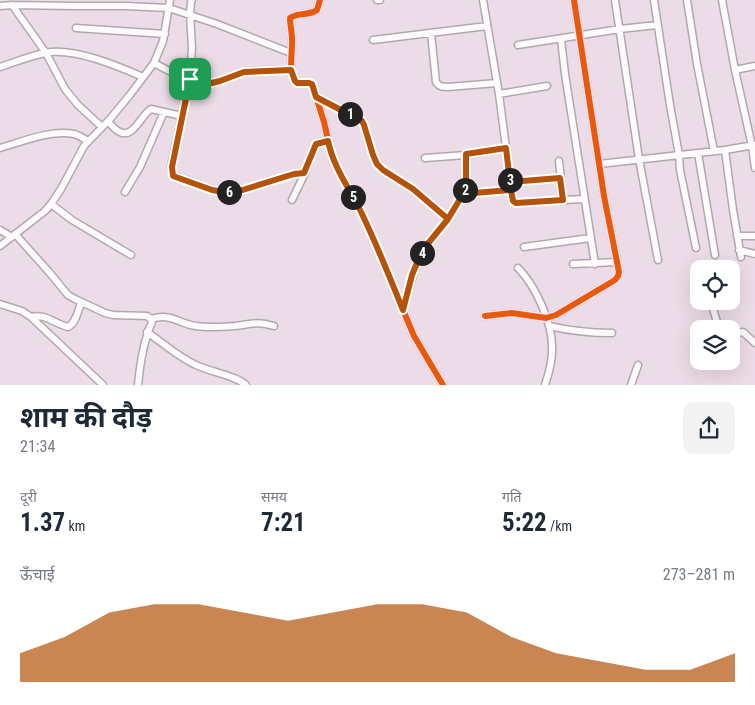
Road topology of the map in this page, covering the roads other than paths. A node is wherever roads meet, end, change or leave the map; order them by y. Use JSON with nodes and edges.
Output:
{"nodes":[{"id":1,"x":170,"y":0,"type":"edge"},
{"id":2,"x":192,"y":0,"type":"edge"},
{"id":3,"x":320,"y":0,"type":"edge"},
{"id":4,"x":483,"y":0,"type":"edge"},
{"id":5,"x":574,"y":0,"type":"edge"},
{"id":6,"x":615,"y":0,"type":"edge"},
{"id":7,"x":654,"y":0,"type":"edge"},
{"id":8,"x":687,"y":0,"type":"edge"},
{"id":9,"x":722,"y":0,"type":"edge"},
{"id":10,"x":82,"y":3,"type":"edge"},
{"id":11,"x":142,"y":3,"type":"edge"},
{"id":12,"x":12,"y":5,"type":"junction"},
{"id":13,"x":0,"y":6,"type":"edge"},
{"id":14,"x":169,"y":8,"type":"junction"},
{"id":15,"x":190,"y":14,"type":"junction"},
{"id":16,"x":657,"y":25,"type":"junction"},
{"id":17,"x":487,"y":26,"type":"junction"},
{"id":18,"x":76,"y":28,"type":"dead end"},
{"id":19,"x":620,"y":29,"type":"junction"},
{"id":20,"x":431,"y":33,"type":"junction"},
{"id":21,"x":165,"y":34,"type":"junction"},
{"id":22,"x":579,"y":36,"type":"junction"},
{"id":23,"x":561,"y":39,"type":"junction"},
{"id":24,"x":373,"y":40,"type":"dead end"},
{"id":25,"x":518,"y":45,"type":"dead end"},
{"id":26,"x":46,"y":53,"type":"junction"},
{"id":27,"x":291,"y":53,"type":"junction"},
{"id":28,"x":154,"y":63,"type":"junction"},
{"id":29,"x":755,"y":66,"type":"edge"},
{"id":30,"x":0,"y":67,"type":"edge"},
{"id":31,"x":291,"y":70,"type":"junction"},
{"id":32,"x":735,"y":70,"type":"junction"},
{"id":33,"x":143,"y":77,"type":"junction"},
{"id":34,"x":190,"y":79,"type":"junction"},
{"id":35,"x":497,"y":83,"type":"junction"},
{"id":36,"x":547,"y":86,"type":"dead end"},
{"id":37,"x":499,"y":94,"type":"junction"},
{"id":38,"x":316,"y":97,"type":"junction"},
{"id":39,"x":164,"y":112,"type":"junction"},
{"id":40,"x":182,"y":116,"type":"junction"},
{"id":41,"x":108,"y":121,"type":"junction"},
{"id":42,"x":102,"y":127,"type":"junction"},
{"id":43,"x":88,"y":141,"type":"junction"},
{"id":44,"x":328,"y":141,"type":"junction"},
{"id":45,"x":753,"y":145,"type":"edge"},
{"id":46,"x":0,"y":148,"type":"edge"},
{"id":47,"x":506,"y":148,"type":"junction"},
{"id":48,"x":725,"y":150,"type":"junction"},
{"id":49,"x":714,"y":151,"type":"junction"},
{"id":50,"x":698,"y":153,"type":"junction"},
{"id":51,"x":466,"y":154,"type":"junction"},
{"id":52,"x":679,"y":155,"type":"junction"},
{"id":53,"x":425,"y":158,"type":"dead end"},
{"id":54,"x":639,"y":159,"type":"junction"},
{"id":55,"x":559,"y":161,"type":"dead end"},
{"id":56,"x":599,"y":164,"type":"junction"},
{"id":57,"x":755,"y":168,"type":"edge"},
{"id":58,"x":304,"y":173,"type":"junction"},
{"id":59,"x":560,"y":178,"type":"junction"},
{"id":60,"x":510,"y":182,"type":"junction"},
{"id":61,"x":466,"y":189,"type":"junction"},
{"id":62,"x":511,"y":190,"type":"junction"},
{"id":63,"x":125,"y":192,"type":"dead end"},
{"id":64,"x":584,"y":199,"type":"junction"},
{"id":65,"x":292,"y":200,"type":"dead end"},
{"id":66,"x":563,"y":200,"type":"junction"},
{"id":67,"x":51,"y":204,"type":"junction"},
{"id":68,"x":448,"y":219,"type":"junction"},
{"id":69,"x":0,"y":230,"type":"edge"},
{"id":70,"x":14,"y":236,"type":"junction"},
{"id":71,"x":737,"y":236,"type":"junction"},
{"id":72,"x":755,"y":236,"type":"edge"},
{"id":73,"x":590,"y":238,"type":"junction"},
{"id":74,"x":0,"y":246,"type":"edge"},
{"id":75,"x":524,"y":247,"type":"dead end"},
{"id":76,"x":696,"y":248,"type":"dead end"},
{"id":77,"x":755,"y":254,"type":"edge"},
{"id":78,"x":131,"y":256,"type":"dead end"},
{"id":79,"x":715,"y":256,"type":"dead end"},
{"id":80,"x":658,"y":260,"type":"dead end"},
{"id":81,"x":617,"y":262,"type":"junction"},
{"id":82,"x":573,"y":264,"type":"dead end"},
{"id":83,"x":595,"y":264,"type":"junction"},
{"id":84,"x":518,"y":268,"type":"dead end"},
{"id":85,"x":81,"y":302,"type":"junction"},
{"id":86,"x":0,"y":304,"type":"edge"},
{"id":87,"x":403,"y":310,"type":"junction"},
{"id":88,"x":485,"y":316,"type":"dead end"},
{"id":89,"x":32,"y":317,"type":"junction"},
{"id":90,"x":546,"y":318,"type":"junction"},
{"id":91,"x":150,"y":319,"type":"junction"},
{"id":92,"x":274,"y":326,"type":"dead end"},
{"id":93,"x":549,"y":326,"type":"junction"},
{"id":94,"x":147,"y":332,"type":"junction"},
{"id":95,"x":740,"y":332,"type":"edge"},
{"id":96,"x":612,"y":333,"type":"dead end"},
{"id":97,"x":755,"y":342,"type":"edge"},
{"id":98,"x":638,"y":365,"type":"dead end"},
{"id":99,"x":440,"y":384,"type":"edge"},
{"id":100,"x":103,"y":385,"type":"edge"},
{"id":101,"x":138,"y":385,"type":"edge"},
{"id":102,"x":246,"y":385,"type":"edge"},
{"id":103,"x":545,"y":385,"type":"edge"},
{"id":104,"x":631,"y":385,"type":"edge"}],
"edges":[{"from":1,"to":14,"type":"street"},
{"from":2,"to":15,"type":"street"},
{"from":3,"to":27,"type":"street"},
{"from":4,"to":17,"type":"street"},
{"from":5,"to":22,"type":"street"},
{"from":6,"to":19,"type":"street"},
{"from":7,"to":16,"type":"street"},
{"from":8,"to":49,"type":"street"},
{"from":9,"to":32,"type":"street"},
{"from":10,"to":11,"type":"street"},
{"from":10,"to":12,"type":"street"},
{"from":11,"to":14,"type":"street"},
{"from":12,"to":13,"type":"street"},
{"from":12,"to":26,"type":"street"},
{"from":14,"to":15,"type":"street"},
{"from":14,"to":21,"type":"street"},
{"from":15,"to":27,"type":"street"},
{"from":15,"to":34,"type":"street"},
{"from":16,"to":19,"type":"street"},
{"from":16,"to":52,"type":"street"},
{"from":17,"to":20,"type":"street"},
{"from":17,"to":35,"type":"street"},
{"from":18,"to":21,"type":"street"},
{"from":19,"to":22,"type":"street"},
{"from":19,"to":54,"type":"street"},
{"from":20,"to":24,"type":"street"},
{"from":20,"to":35,"type":"street"},
{"from":21,"to":28,"type":"street"},
{"from":22,"to":23,"type":"street"},
{"from":22,"to":56,"type":"street"},
{"from":23,"to":25,"type":"street"},
{"from":23,"to":64,"type":"street"},
{"from":26,"to":30,"type":"street"},
{"from":26,"to":33,"type":"street"},
{"from":26,"to":42,"type":"street"},
{"from":27,"to":31,"type":"street"},
{"from":28,"to":33,"type":"street"},
{"from":28,"to":34,"type":"street"},
{"from":29,"to":32,"type":"street"},
{"from":31,"to":34,"type":"street"},
{"from":31,"to":38,"type":"street"},
{"from":32,"to":45,"type":"street"},
{"from":33,"to":41,"type":"street"},
{"from":34,"to":40,"type":"street"},
{"from":35,"to":37,"type":"street"},
{"from":36,"to":37,"type":"street"},
{"from":37,"to":47,"type":"street"},
{"from":38,"to":44,"type":"street"},
{"from":38,"to":68,"type":"street"},
{"from":39,"to":40,"type":"street"},
{"from":39,"to":41,"type":"street"},
{"from":39,"to":63,"type":"street"},
{"from":40,"to":58,"type":"street"},
{"from":41,"to":42,"type":"street"},
{"from":42,"to":43,"type":"street"},
{"from":43,"to":46,"type":"street"},
{"from":43,"to":67,"type":"street"},
{"from":44,"to":58,"type":"street"},
{"from":44,"to":87,"type":"street"},
{"from":45,"to":48,"type":"street"},
{"from":45,"to":57,"type":"street"},
{"from":47,"to":51,"type":"street"},
{"from":47,"to":60,"type":"street"},
{"from":48,"to":49,"type":"street"},
{"from":48,"to":71,"type":"street"},
{"from":49,"to":50,"type":"street"},
{"from":50,"to":52,"type":"street"},
{"from":50,"to":79,"type":"street"},
{"from":51,"to":53,"type":"street"},
{"from":51,"to":61,"type":"street"},
{"from":52,"to":54,"type":"street"},
{"from":52,"to":76,"type":"street"},
{"from":54,"to":56,"type":"street"},
{"from":54,"to":80,"type":"street"},
{"from":55,"to":59,"type":"street"},
{"from":56,"to":81,"type":"street"},
{"from":58,"to":65,"type":"street"},
{"from":59,"to":60,"type":"street"},
{"from":59,"to":66,"type":"street"},
{"from":60,"to":62,"type":"street"},
{"from":61,"to":62,"type":"street"},
{"from":61,"to":68,"type":"street"},
{"from":62,"to":66,"type":"street"},
{"from":64,"to":66,"type":"street"},
{"from":64,"to":73,"type":"street"},
{"from":67,"to":70,"type":"street"},
{"from":67,"to":78,"type":"street"},
{"from":68,"to":87,"type":"street"},
{"from":69,"to":70,"type":"street"},
{"from":70,"to":74,"type":"street"},
{"from":70,"to":85,"type":"street"},
{"from":71,"to":72,"type":"street"},
{"from":71,"to":77,"type":"street"},
{"from":73,"to":75,"type":"street"},
{"from":73,"to":83,"type":"street"},
{"from":81,"to":83,"type":"street"},
{"from":81,"to":90,"type":"street"},
{"from":82,"to":83,"type":"street"},
{"from":84,"to":90,"type":"street"},
{"from":85,"to":89,"type":"street"},
{"from":85,"to":91,"type":"street"},
{"from":86,"to":89,"type":"street"},
{"from":87,"to":99,"type":"street"},
{"from":88,"to":90,"type":"street"},
{"from":89,"to":100,"type":"street"},
{"from":90,"to":93,"type":"street"},
{"from":91,"to":92,"type":"street"},
{"from":91,"to":94,"type":"street"},
{"from":93,"to":96,"type":"street"},
{"from":93,"to":103,"type":"street"},
{"from":94,"to":101,"type":"street"},
{"from":94,"to":102,"type":"street"},
{"from":95,"to":97,"type":"street"},
{"from":98,"to":104,"type":"street"}]}
